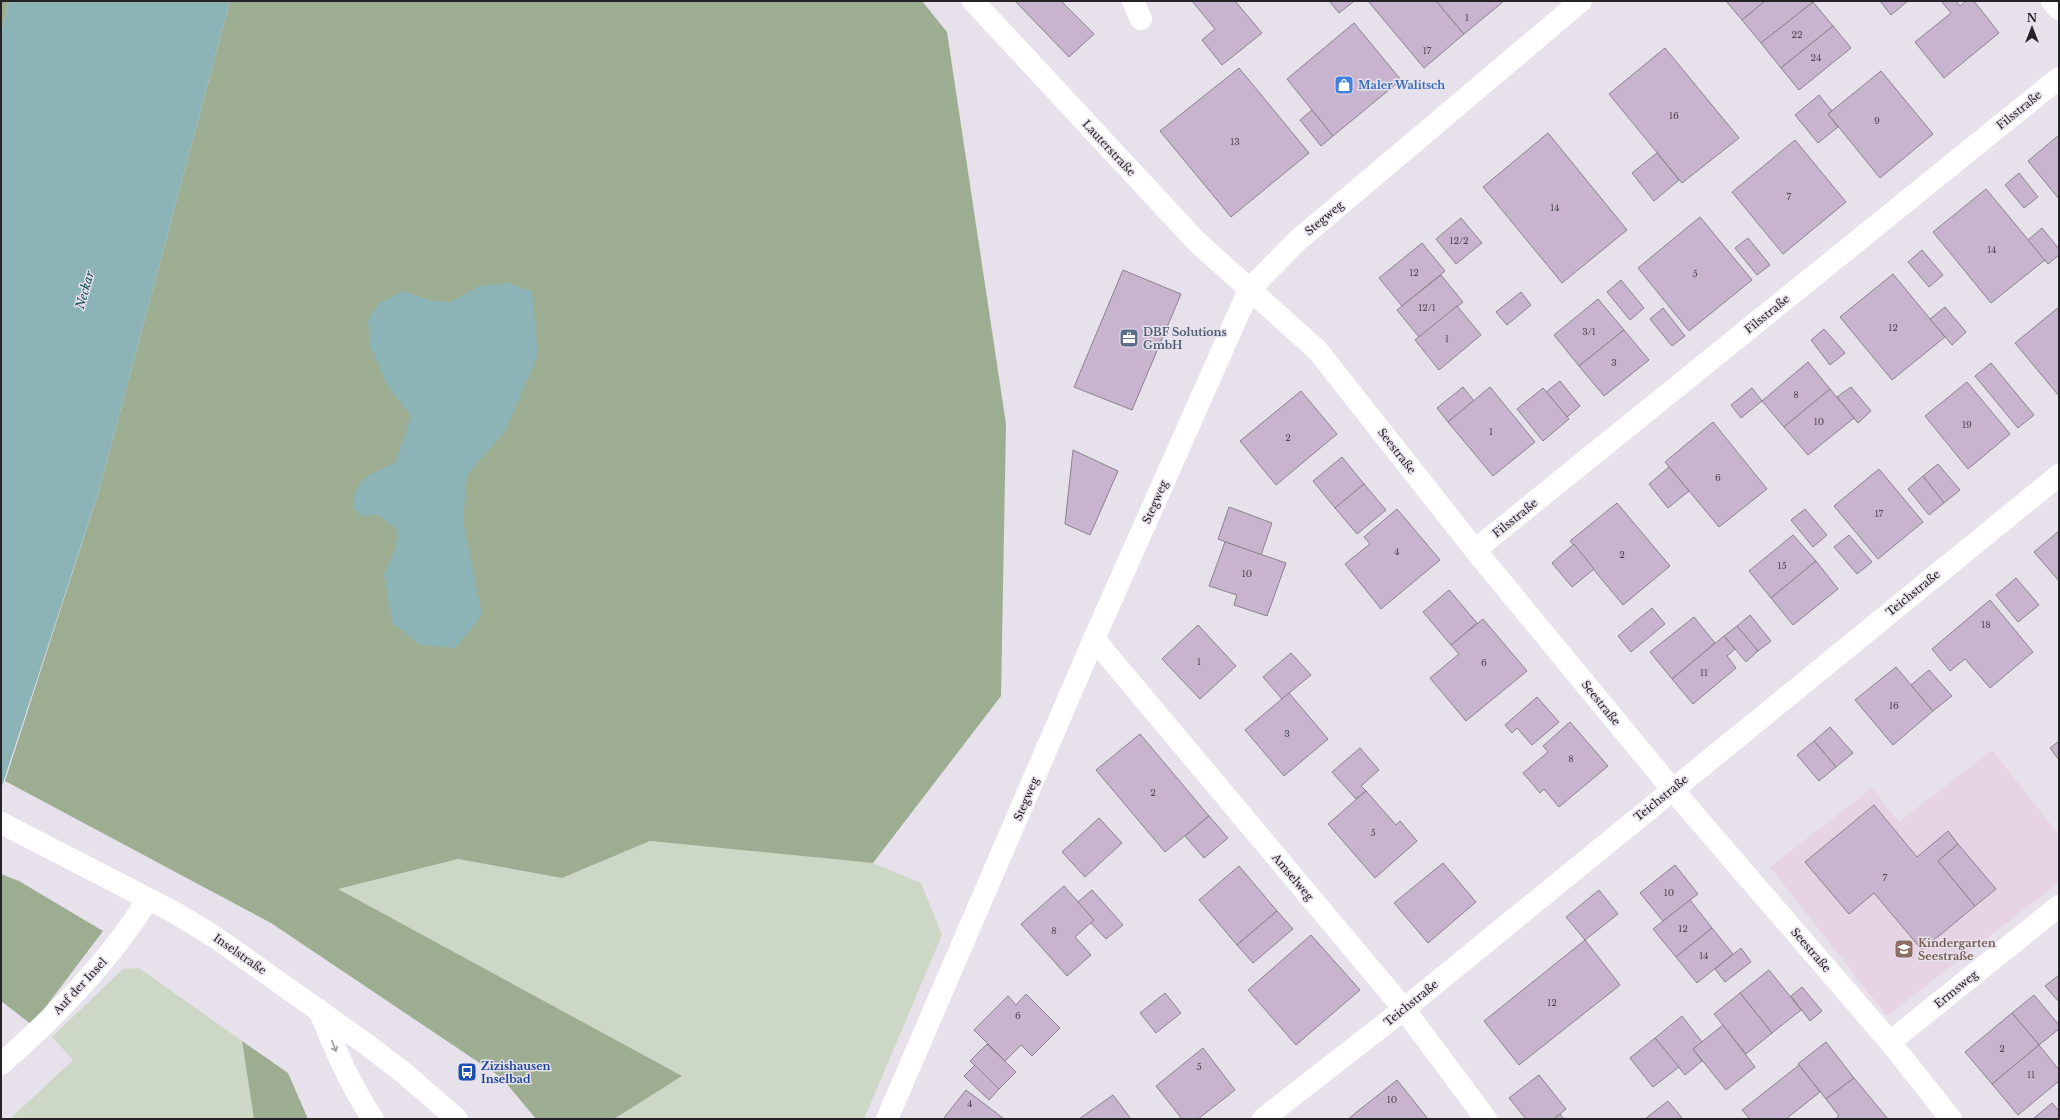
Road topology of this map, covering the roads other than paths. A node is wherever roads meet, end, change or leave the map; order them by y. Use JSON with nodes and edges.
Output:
{"nodes":[{"id":1,"x":973,"y":1,"type":"edge"},
{"id":2,"x":1581,"y":1,"type":"edge"},
{"id":3,"x":2052,"y":1,"type":"edge"},
{"id":4,"x":2059,"y":9,"type":"edge"},
{"id":5,"x":2059,"y":78,"type":"edge"},
{"id":6,"x":1249,"y":290,"type":"junction"},
{"id":7,"x":2059,"y":475,"type":"edge"},
{"id":8,"x":1475,"y":550,"type":"junction"},
{"id":9,"x":1094,"y":639,"type":"junction"},
{"id":10,"x":1672,"y":789,"type":"junction"},
{"id":11,"x":1,"y":823,"type":"edge"},
{"id":12,"x":148,"y":899,"type":"junction"},
{"id":13,"x":2059,"y":906,"type":"edge"},
{"id":14,"x":1404,"y":1009,"type":"junction"},
{"id":15,"x":319,"y":1010,"type":"junction"},
{"id":16,"x":1890,"y":1042,"type":"junction"},
{"id":17,"x":1,"y":1064,"type":"edge"},
{"id":18,"x":373,"y":1119,"type":"edge"},
{"id":19,"x":457,"y":1119,"type":"edge"},
{"id":20,"x":887,"y":1119,"type":"edge"},
{"id":21,"x":1263,"y":1119,"type":"edge"},
{"id":22,"x":1486,"y":1119,"type":"edge"},
{"id":23,"x":1950,"y":1119,"type":"edge"}],
"edges":[{"from":1,"to":6,"type":"street","name":"Lauterstraße"},
{"from":2,"to":6,"type":"street","name":"Stegweg"},
{"from":3,"to":4,"type":"street"},
{"from":5,"to":8,"type":"street","name":"Filsstraße"},
{"from":6,"to":8,"type":"street","name":"Seestraße"},
{"from":6,"to":9,"type":"street","name":"Stegweg"},
{"from":7,"to":10,"type":"street","name":"Teichstraße"},
{"from":8,"to":10,"type":"street","name":"Seestraße"},
{"from":9,"to":14,"type":"street","name":"Amselweg"},
{"from":9,"to":20,"type":"street","name":"Stegweg"},
{"from":10,"to":14,"type":"street","name":"Teichstraße"},
{"from":10,"to":16,"type":"street","name":"Seestraße"},
{"from":11,"to":12,"type":"street","name":"Inselstraße"},
{"from":12,"to":15,"type":"street","name":"Inselstraße"},
{"from":12,"to":17,"type":"street","name":"Auf der Insel"},
{"from":13,"to":16,"type":"street","name":"Ermsweg"},
{"from":14,"to":21,"type":"street","name":"Teichstraße"},
{"from":14,"to":22,"type":"street","name":"Amselweg"},
{"from":15,"to":18,"type":"street","one_way":true},
{"from":15,"to":19,"type":"street","name":"Inselstraße"},
{"from":16,"to":23,"type":"street","name":"Seestraße"}]}
